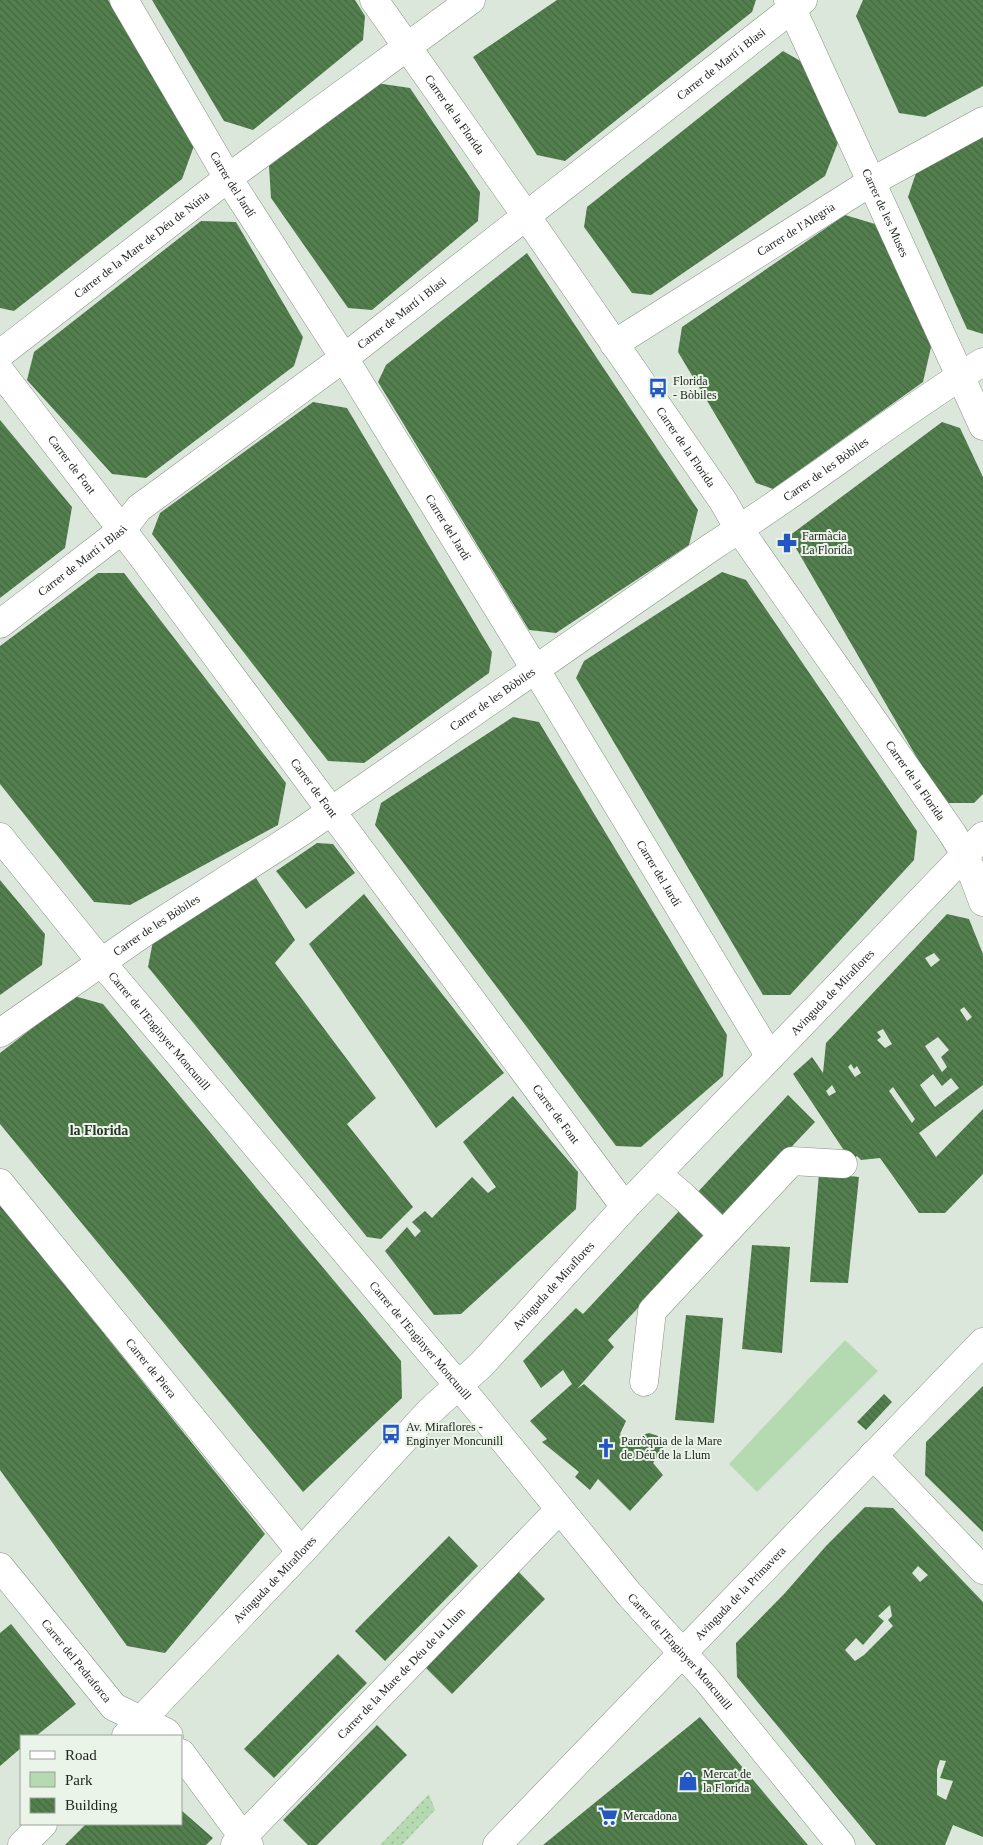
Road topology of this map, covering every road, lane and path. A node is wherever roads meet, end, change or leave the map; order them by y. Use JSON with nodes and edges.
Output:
{"nodes":[{"id":1,"x":124,"y":0,"type":"edge"},
{"id":2,"x":374,"y":0,"type":"edge"},
{"id":3,"x":471,"y":0,"type":"edge"},
{"id":4,"x":795,"y":3,"type":"edge"},
{"id":5,"x":406,"y":48,"type":"junction"},
{"id":6,"x":983,"y":121,"type":"edge"},
{"id":7,"x":228,"y":178,"type":"junction"},
{"id":8,"x":871,"y":182,"type":"junction"},
{"id":9,"x":526,"y":217,"type":"junction"},
{"id":10,"x":614,"y":344,"type":"junction"},
{"id":11,"x":0,"y":354,"type":"edge"},
{"id":12,"x":344,"y":358,"type":"junction"},
{"id":13,"x":972,"y":369,"type":"edge"},
{"id":14,"x":0,"y":371,"type":"edge"},
{"id":15,"x":983,"y":426,"type":"edge"},
{"id":16,"x":739,"y":529,"type":"junction"},
{"id":17,"x":122,"y":530,"type":"junction"},
{"id":18,"x":0,"y":624,"type":"edge"},
{"id":19,"x":535,"y":669,"type":"junction"},
{"id":20,"x":331,"y":811,"type":"junction"},
{"id":21,"x":0,"y":837,"type":"edge"},
{"id":22,"x":974,"y":845,"type":"edge"},
{"id":23,"x":983,"y":902,"type":"edge"},
{"id":24,"x":102,"y":963,"type":"junction"},
{"id":25,"x":0,"y":1033,"type":"edge"},
{"id":26,"x":770,"y":1057,"type":"junction"},
{"id":27,"x":843,"y":1164,"type":"dead end"},
{"id":28,"x":656,"y":1174,"type":"junction"},
{"id":29,"x":0,"y":1183,"type":"edge"},
{"id":30,"x":625,"y":1207,"type":"junction"},
{"id":31,"x":722,"y":1236,"type":"junction"},
{"id":32,"x":983,"y":1342,"type":"edge"},
{"id":33,"x":644,"y":1382,"type":"dead end"},
{"id":34,"x":458,"y":1386,"type":"junction"},
{"id":35,"x":873,"y":1455,"type":"junction"},
{"id":36,"x":559,"y":1510,"type":"junction"},
{"id":37,"x":301,"y":1552,"type":"junction"},
{"id":38,"x":0,"y":1567,"type":"edge"},
{"id":39,"x":983,"y":1570,"type":"edge"},
{"id":40,"x":682,"y":1652,"type":"junction"},
{"id":41,"x":134,"y":1728,"type":"edge"},
{"id":42,"x":168,"y":1735,"type":"edge"},
{"id":43,"x":182,"y":1754,"type":"edge"},
{"id":44,"x":42,"y":1825,"type":"edge"},
{"id":45,"x":242,"y":1842,"type":"edge"},
{"id":46,"x":22,"y":1845,"type":"edge"},
{"id":47,"x":497,"y":1845,"type":"edge"},
{"id":48,"x":841,"y":1845,"type":"edge"}],
"edges":[{"from":1,"to":7,"type":"street","name":"Carrer del Jardí"},
{"from":2,"to":5,"type":"street","name":"Carrer de la Florida"},
{"from":3,"to":5,"type":"street","name":"Carrer de la Mare de Déu de Núria"},
{"from":4,"to":8,"type":"street","name":"Carrer de les Muses"},
{"from":4,"to":9,"type":"street","name":"Carrer de Martí i Blasi"},
{"from":5,"to":7,"type":"street","name":"Carrer de la Mare de Déu de Núria"},
{"from":5,"to":9,"type":"street","name":"Carrer de la Florida"},
{"from":6,"to":8,"type":"street","name":"Carrer de l'Alegria"},
{"from":7,"to":11,"type":"street","name":"Carrer de la Mare de Déu de Núria"},
{"from":7,"to":12,"type":"street","name":"Carrer del Jardí"},
{"from":8,"to":10,"type":"street","name":"Carrer de l'Alegria"},
{"from":8,"to":13,"type":"street","name":"Carrer de les Muses"},
{"from":9,"to":10,"type":"street","name":"Carrer de la Florida"},
{"from":9,"to":12,"type":"street","name":"Carrer de Martí i Blasi"},
{"from":10,"to":16,"type":"street","name":"Carrer de la Florida"},
{"from":12,"to":17,"type":"street","name":"Carrer de Martí i Blasi"},
{"from":12,"to":19,"type":"street","name":"Carrer del Jardí"},
{"from":13,"to":15,"type":"street","name":"Carrer de les Muses"},
{"from":13,"to":16,"type":"street","name":"Carrer de les Bòbiles"},
{"from":14,"to":17,"type":"street","name":"Carrer de Font"},
{"from":16,"to":19,"type":"street","name":"Carrer de les Bòbiles"},
{"from":16,"to":22,"type":"street","name":"Carrer de la Florida"},
{"from":17,"to":18,"type":"street","name":"Carrer de Martí i Blasi"},
{"from":17,"to":20,"type":"street","name":"Carrer de Font"},
{"from":19,"to":20,"type":"street","name":"Carrer de les Bòbiles"},
{"from":19,"to":26,"type":"street","name":"Carrer del Jardí"},
{"from":20,"to":24,"type":"street","name":"Carrer de les Bòbiles"},
{"from":20,"to":30,"type":"street","name":"Carrer de Font"},
{"from":21,"to":24,"type":"street","name":"Carrer de l'Enginyer Moncunill"},
{"from":22,"to":23,"type":"street","name":"Carrer de la Florida"},
{"from":22,"to":26,"type":"street","name":"Avinguda de Miraflores"},
{"from":24,"to":25,"type":"street","name":"Carrer de les Bòbiles"},
{"from":24,"to":34,"type":"street","name":"Carrer de l'Enginyer Moncunill"},
{"from":26,"to":28,"type":"street","name":"Avinguda de Miraflores"},
{"from":27,"to":31,"type":"street"},
{"from":28,"to":30,"type":"street","name":"Avinguda de Miraflores"},
{"from":28,"to":31,"type":"street"},
{"from":29,"to":37,"type":"street","name":"Carrer de Piera"},
{"from":30,"to":34,"type":"street","name":"Avinguda de Miraflores"},
{"from":31,"to":33,"type":"street"},
{"from":32,"to":35,"type":"street","name":"Avinguda de la Primavera"},
{"from":34,"to":36,"type":"street","name":"Carrer de l'Enginyer Moncunill"},
{"from":34,"to":37,"type":"street","name":"Avinguda de Miraflores"},
{"from":35,"to":39,"type":"street"},
{"from":35,"to":40,"type":"street","name":"Avinguda de la Primavera"},
{"from":36,"to":40,"type":"street","name":"Carrer de l'Enginyer Moncunill"},
{"from":36,"to":45,"type":"street","name":"Carrer de la Mare de Déu de la Llum"},
{"from":37,"to":41,"type":"street","name":"Avinguda de Miraflores"},
{"from":38,"to":41,"type":"street","name":"Carrer del Pedraforca"},
{"from":40,"to":47,"type":"street","name":"Avinguda de la Primavera"},
{"from":40,"to":48,"type":"street","name":"Carrer de l'Enginyer Moncunill"},
{"from":41,"to":42,"type":"street","name":"Carrer del Pedraforca"},
{"from":43,"to":45,"type":"street"},
{"from":44,"to":46,"type":"street"}]}
